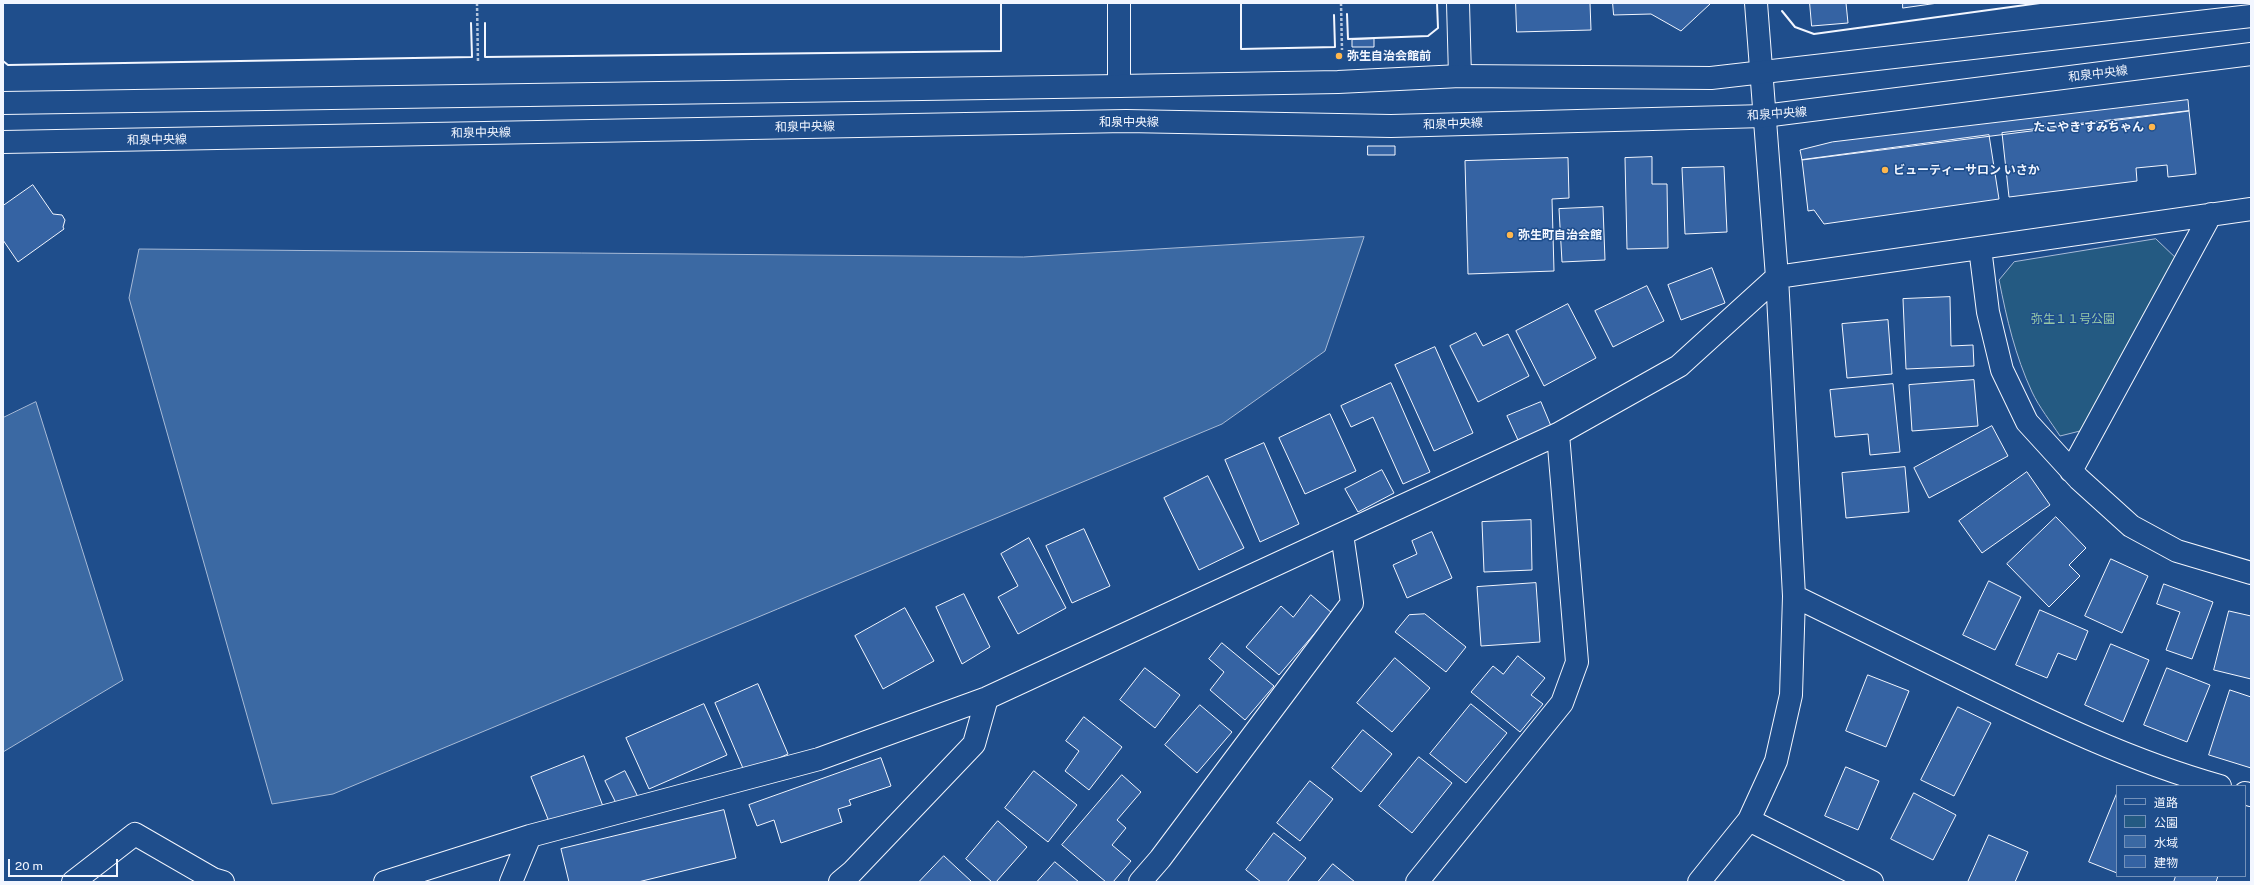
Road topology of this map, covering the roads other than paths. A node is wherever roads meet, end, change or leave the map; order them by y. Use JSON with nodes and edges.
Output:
{"nodes":[{"id":1,"x":1119,"y":3,"type":"edge"},
{"id":2,"x":1458,"y":3,"type":"edge"},
{"id":3,"x":1756,"y":3,"type":"edge"},
{"id":4,"x":2251,"y":16,"type":"edge"},
{"id":5,"x":2251,"y":54,"type":"edge"},
{"id":6,"x":1760,"y":71,"type":"junction"},
{"id":7,"x":1460,"y":76,"type":"junction"},
{"id":8,"x":1119,"y":86,"type":"junction"},
{"id":9,"x":3,"y":103,"type":"edge"},
{"id":10,"x":1764,"y":116,"type":"junction"},
{"id":11,"x":3,"y":142,"type":"edge"},
{"id":12,"x":2251,"y":208,"type":"edge"},
{"id":13,"x":2211,"y":214,"type":"junction"},
{"id":14,"x":1980,"y":248,"type":"junction"},
{"id":15,"x":1777,"y":277,"type":"junction"},
{"id":16,"x":1558,"y":434,"type":"junction"},
{"id":17,"x":2071,"y":471,"type":"junction"},
{"id":18,"x":1342,"y":534,"type":"junction"},
{"id":19,"x":2251,"y":573,"type":"edge"},
{"id":20,"x":1794,"y":596,"type":"junction"},
{"id":21,"x":987,"y":698,"type":"junction"},
{"id":22,"x":2217,"y":785,"type":"edge"},
{"id":23,"x":1749,"y":820,"type":"junction"},
{"id":24,"x":530,"y":836,"type":"junction"},
{"id":25,"x":851,"y":879,"type":"edge"},
{"id":26,"x":73,"y":882,"type":"edge"},
{"id":27,"x":223,"y":882,"type":"edge"},
{"id":28,"x":384,"y":882,"type":"edge"},
{"id":29,"x":511,"y":882,"type":"edge"},
{"id":30,"x":1140,"y":882,"type":"edge"},
{"id":31,"x":1417,"y":882,"type":"edge"},
{"id":32,"x":1699,"y":882,"type":"edge"},
{"id":33,"x":1872,"y":882,"type":"edge"}],
"edges":[{"from":1,"to":8,"type":"street"},
{"from":2,"to":7,"type":"street"},
{"from":3,"to":6,"type":"street"},
{"from":4,"to":6,"type":"street"},
{"from":5,"to":10,"type":"street","name":"和泉中央線"},
{"from":6,"to":7,"type":"street"},
{"from":6,"to":10,"type":"street"},
{"from":7,"to":8,"type":"street"},
{"from":8,"to":9,"type":"street"},
{"from":10,"to":11,"type":"street","name":"和泉中央線"},
{"from":10,"to":15,"type":"street"},
{"from":12,"to":13,"type":"street"},
{"from":13,"to":14,"type":"street"},
{"from":13,"to":17,"type":"street"},
{"from":14,"to":15,"type":"street"},
{"from":14,"to":17,"type":"street"},
{"from":15,"to":16,"type":"street"},
{"from":15,"to":20,"type":"street"},
{"from":16,"to":18,"type":"street"},
{"from":16,"to":31,"type":"street"},
{"from":17,"to":19,"type":"street"},
{"from":18,"to":21,"type":"street"},
{"from":18,"to":30,"type":"street"},
{"from":20,"to":22,"type":"street"},
{"from":20,"to":23,"type":"street"},
{"from":21,"to":24,"type":"street"},
{"from":21,"to":25,"type":"street"},
{"from":23,"to":32,"type":"street"},
{"from":23,"to":33,"type":"street"},
{"from":24,"to":28,"type":"street"},
{"from":24,"to":29,"type":"street"},
{"from":26,"to":27,"type":"street"}]}
